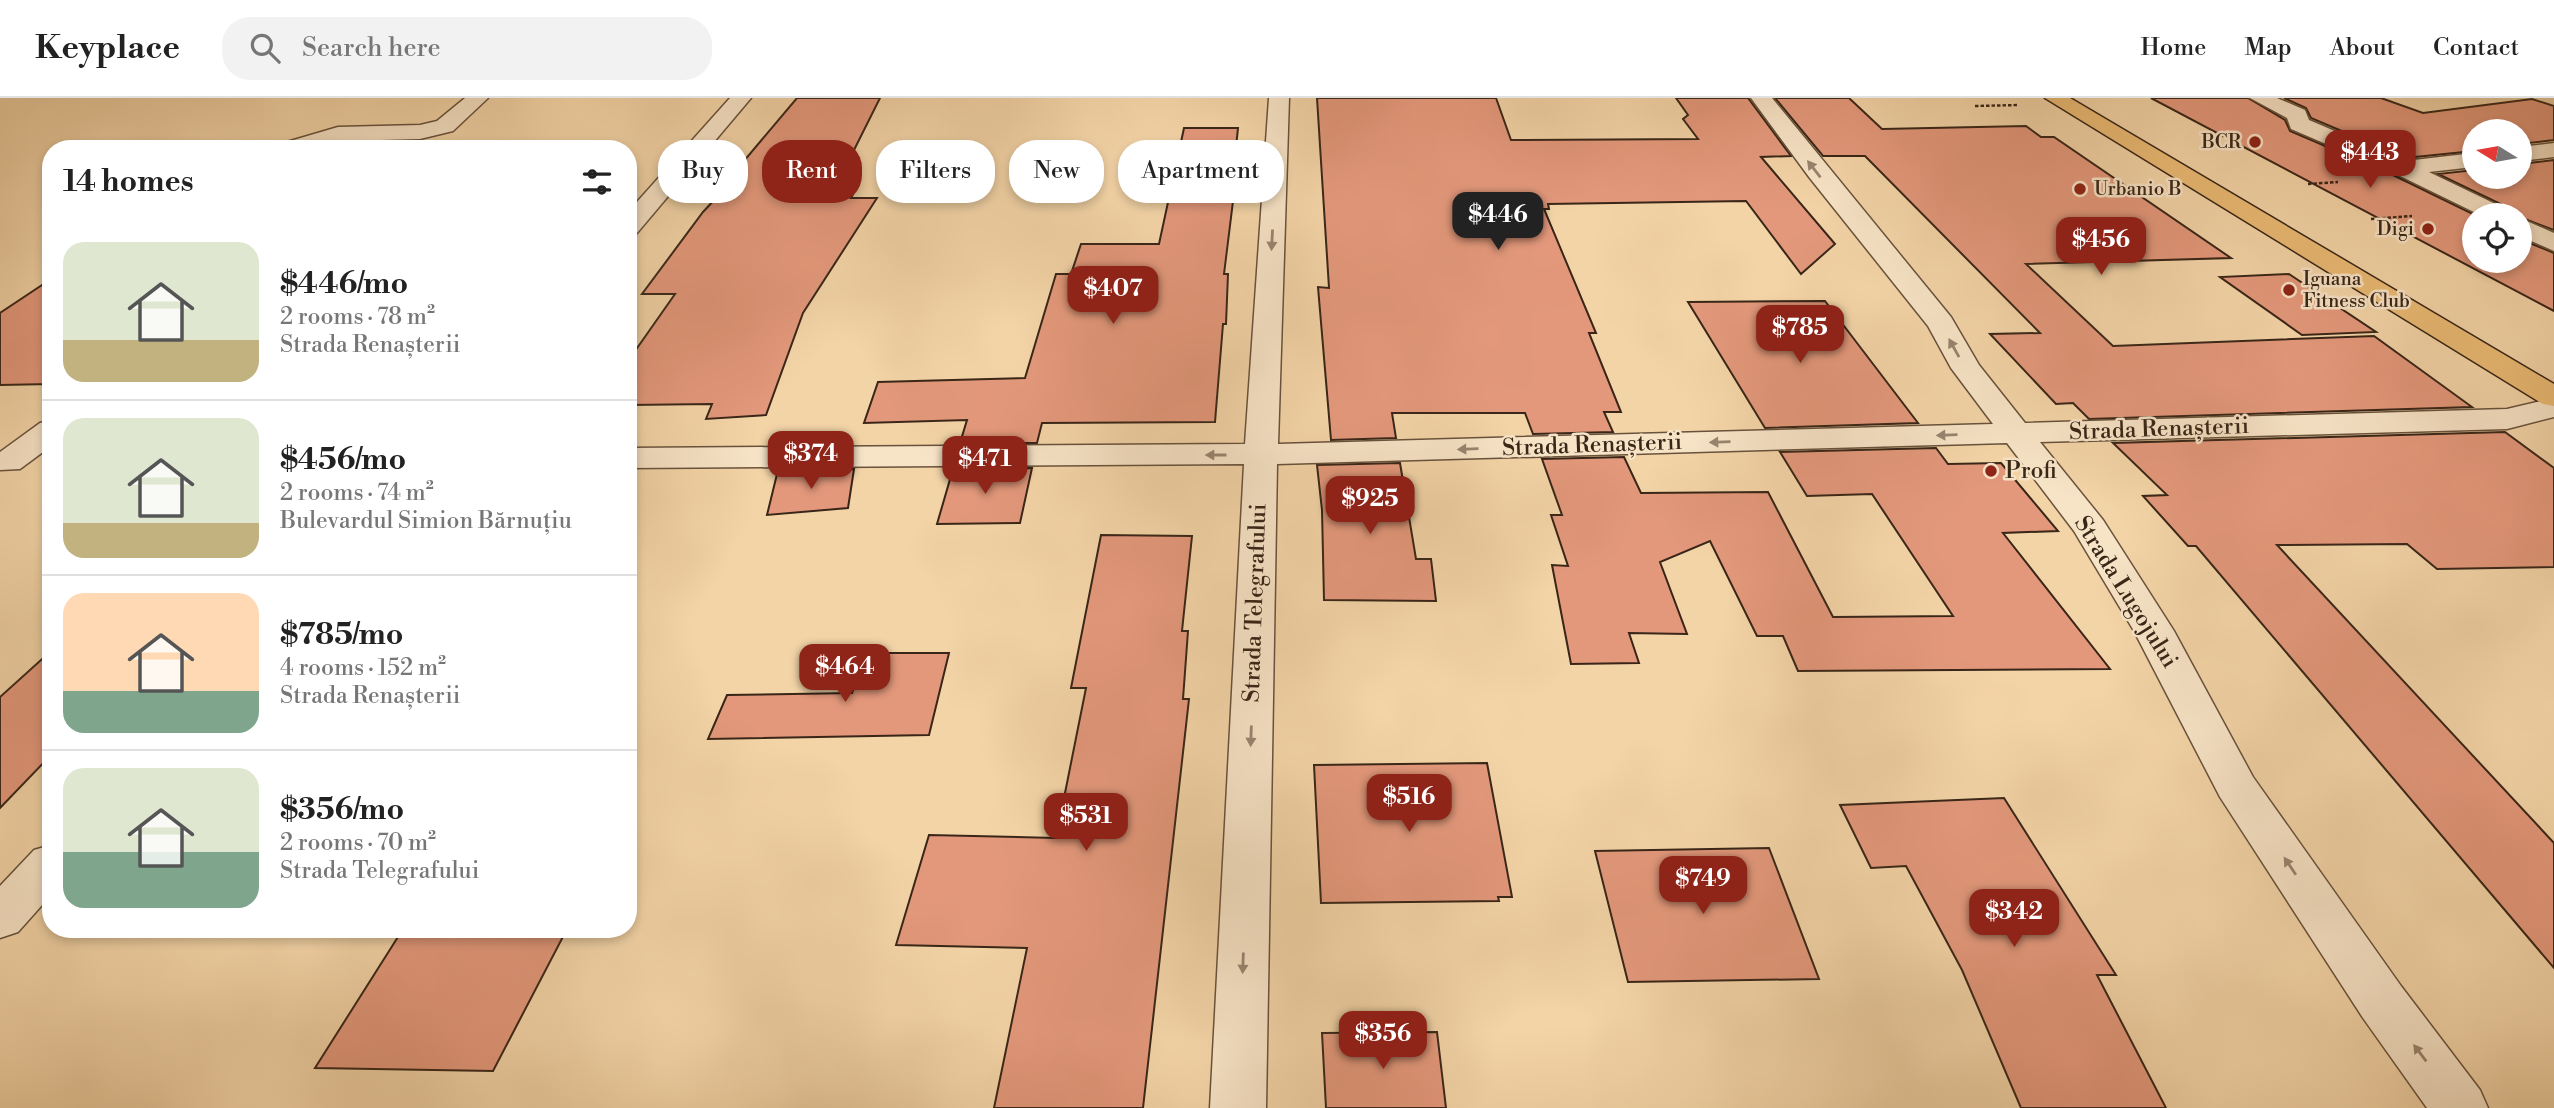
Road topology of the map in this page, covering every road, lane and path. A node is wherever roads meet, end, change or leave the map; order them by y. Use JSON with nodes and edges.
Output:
{"nodes":[{"id":1,"x":478,"y":98,"type":"edge"},
{"id":2,"x":741,"y":98,"type":"edge"},
{"id":3,"x":1279,"y":98,"type":"edge"},
{"id":4,"x":1761,"y":98,"type":"edge"},
{"id":5,"x":2055,"y":98,"type":"edge"},
{"id":6,"x":2260,"y":98,"type":"edge"},
{"id":7,"x":2024,"y":104,"type":"dead end"},
{"id":8,"x":1975,"y":106,"type":"dead end"},
{"id":9,"x":318,"y":140,"type":"edge"},
{"id":10,"x":2554,"y":150,"type":"edge"},
{"id":11,"x":2532,"y":153,"type":"edge"},
{"id":12,"x":2462,"y":161,"type":"edge"},
{"id":13,"x":2402,"y":168,"type":"junction"},
{"id":14,"x":2474,"y":203,"type":"edge"},
{"id":15,"x":637,"y":218,"type":"edge"},
{"id":16,"x":2532,"y":232,"type":"edge"},
{"id":17,"x":2554,"y":243,"type":"edge"},
{"id":18,"x":2554,"y":397,"type":"edge"},
{"id":19,"x":2554,"y":407,"type":"edge"},
{"id":20,"x":2015,"y":433,"type":"junction"},
{"id":21,"x":42,"y":436,"type":"edge"},
{"id":22,"x":1261,"y":454,"type":"junction"},
{"id":23,"x":637,"y":458,"type":"edge"},
{"id":24,"x":4,"y":462,"type":"edge"},
{"id":25,"x":42,"y":462,"type":"edge"},
{"id":26,"x":42,"y":873,"type":"edge"},
{"id":27,"x":0,"y":918,"type":"edge"},
{"id":28,"x":1238,"y":1108,"type":"edge"},
{"id":29,"x":2460,"y":1108,"type":"edge"}],
"edges":[{"from":1,"to":9,"type":"street"},
{"from":2,"to":15,"type":"street"},
{"from":3,"to":22,"type":"street","name":"Strada Telegrafului","one_way":true},
{"from":20,"to":4,"type":"street","name":"Strada Lugojului","one_way":true},
{"from":5,"to":18,"type":"main road"},
{"from":6,"to":13,"type":"street"},
{"from":7,"to":8,"type":"path"},
{"from":10,"to":11,"type":"street"},
{"from":12,"to":13,"type":"street"},
{"from":13,"to":14,"type":"street"},
{"from":16,"to":17,"type":"street"},
{"from":19,"to":20,"type":"street","name":"Strada Renașterii"},
{"from":20,"to":22,"type":"street","name":"Strada Renașterii","one_way":true},
{"from":29,"to":20,"type":"street","name":"Strada Lugojului","one_way":true},
{"from":21,"to":24,"type":"street"},
{"from":22,"to":23,"type":"street","name":"Strada Renașterii","one_way":true},
{"from":22,"to":28,"type":"street","name":"Strada Telegrafului","one_way":true},
{"from":24,"to":25,"type":"street"},
{"from":26,"to":27,"type":"street"}]}
